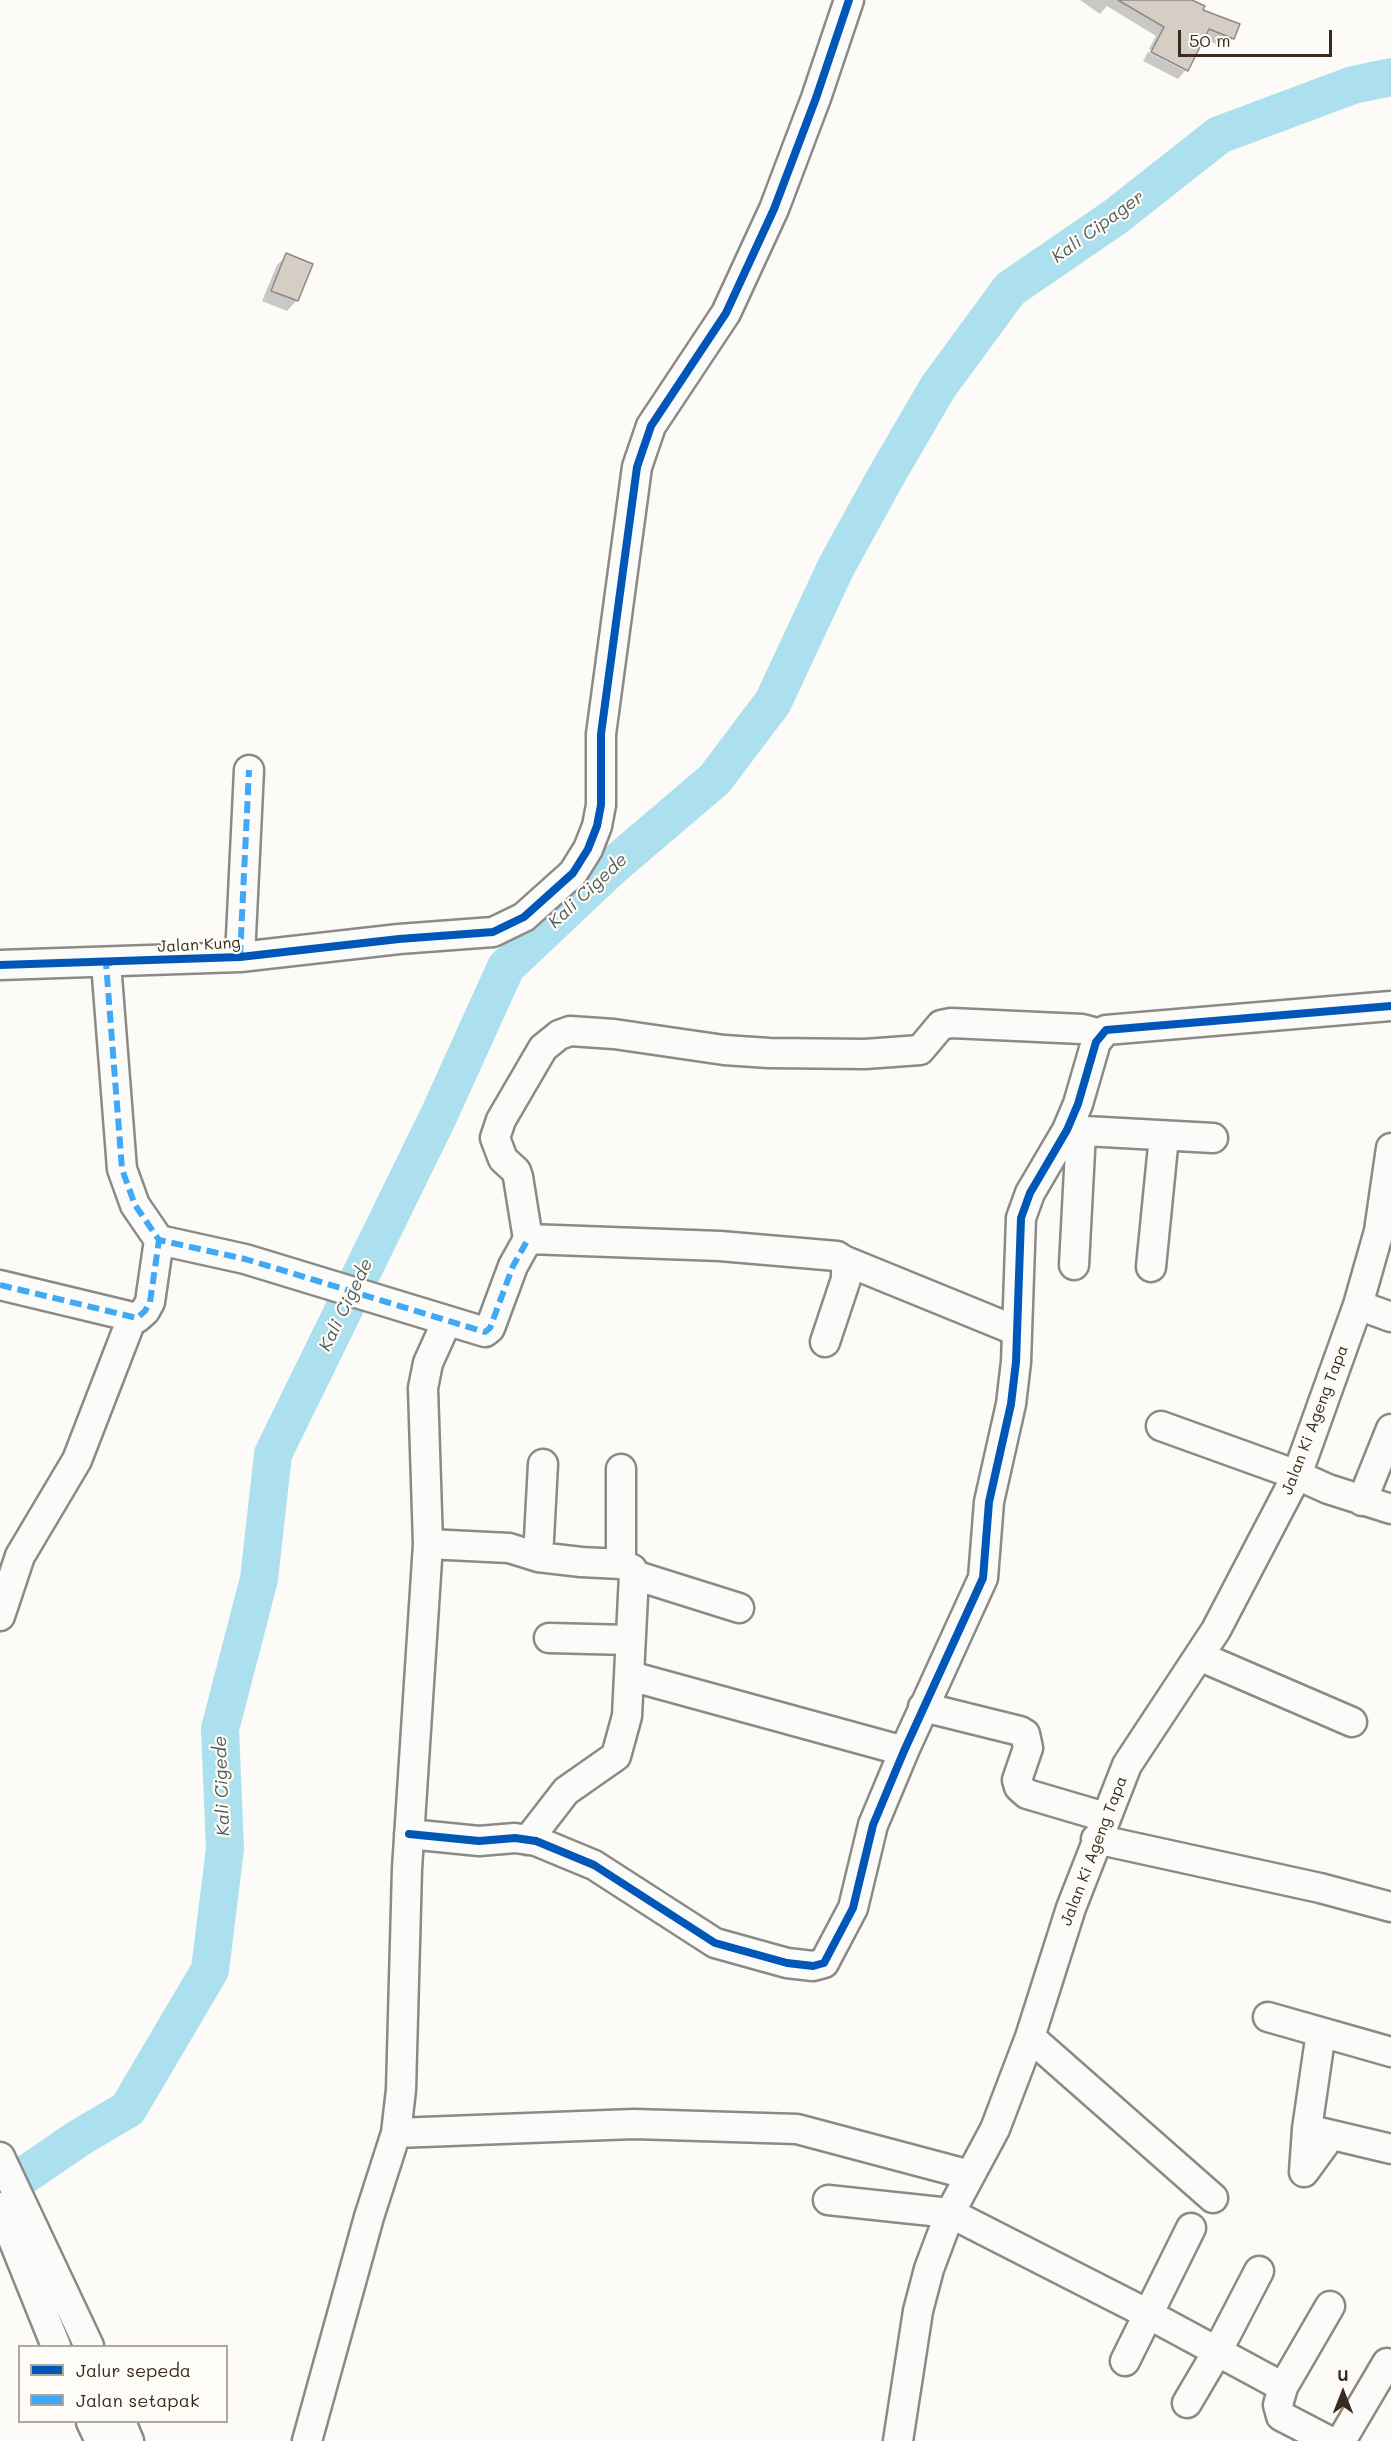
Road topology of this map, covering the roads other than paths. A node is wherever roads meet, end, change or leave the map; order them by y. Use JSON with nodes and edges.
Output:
{"nodes":[{"id":1,"x":849,"y":0,"type":"edge"},
{"id":2,"x":249,"y":770,"type":"dead end"},
{"id":3,"x":240,"y":957,"type":"junction"},
{"id":4,"x":106,"y":963,"type":"junction"},
{"id":5,"x":0,"y":964,"type":"edge"},
{"id":6,"x":1391,"y":1006,"type":"edge"},
{"id":7,"x":1101,"y":1034,"type":"junction"},
{"id":8,"x":1074,"y":1131,"type":"junction"},
{"id":9,"x":1164,"y":1136,"type":"junction"},
{"id":10,"x":1213,"y":1138,"type":"dead end"},
{"id":11,"x":1391,"y":1148,"type":"edge"},
{"id":12,"x":528,"y":1239,"type":"junction"},
{"id":13,"x":159,"y":1240,"type":"junction"},
{"id":14,"x":843,"y":1260,"type":"junction"},
{"id":15,"x":1074,"y":1265,"type":"dead end"},
{"id":16,"x":1151,"y":1267,"type":"dead end"},
{"id":17,"x":0,"y":1285,"type":"edge"},
{"id":18,"x":1358,"y":1305,"type":"junction"},
{"id":19,"x":1391,"y":1317,"type":"edge"},
{"id":20,"x":132,"y":1318,"type":"junction"},
{"id":21,"x":447,"y":1321,"type":"junction"},
{"id":22,"x":1017,"y":1331,"type":"junction"},
{"id":23,"x":825,"y":1342,"type":"dead end"},
{"id":24,"x":1161,"y":1426,"type":"dead end"},
{"id":25,"x":1391,"y":1429,"type":"edge"},
{"id":26,"x":543,"y":1464,"type":"dead end"},
{"id":27,"x":621,"y":1469,"type":"dead end"},
{"id":28,"x":1297,"y":1475,"type":"junction"},
{"id":29,"x":1362,"y":1501,"type":"junction"},
{"id":30,"x":1391,"y":1509,"type":"edge"},
{"id":31,"x":428,"y":1544,"type":"junction"},
{"id":32,"x":538,"y":1557,"type":"junction"},
{"id":33,"x":627,"y":1569,"type":"junction"},
{"id":34,"x":739,"y":1608,"type":"dead end"},
{"id":35,"x":0,"y":1616,"type":"edge"},
{"id":36,"x":549,"y":1638,"type":"dead end"},
{"id":37,"x":630,"y":1640,"type":"junction"},
{"id":38,"x":1199,"y":1656,"type":"junction"},
{"id":39,"x":630,"y":1676,"type":"junction"},
{"id":40,"x":923,"y":1707,"type":"junction"},
{"id":41,"x":1352,"y":1722,"type":"dead end"},
{"id":42,"x":904,"y":1750,"type":"junction"},
{"id":43,"x":1101,"y":1828,"type":"junction"},
{"id":44,"x":409,"y":1834,"type":"junction"},
{"id":45,"x":528,"y":1840,"type":"junction"},
{"id":46,"x":1391,"y":1907,"type":"edge"},
{"id":47,"x":1268,"y":2017,"type":"dead end"},
{"id":48,"x":1321,"y":2032,"type":"junction"},
{"id":49,"x":1030,"y":2037,"type":"junction"},
{"id":50,"x":1391,"y":2052,"type":"edge"},
{"id":51,"x":396,"y":2133,"type":"junction"},
{"id":52,"x":1391,"y":2148,"type":"edge"},
{"id":53,"x":0,"y":2157,"type":"edge"},
{"id":54,"x":970,"y":2175,"type":"junction"},
{"id":55,"x":1213,"y":2198,"type":"dead end"},
{"id":56,"x":828,"y":2200,"type":"dead end"},
{"id":57,"x":951,"y":2213,"type":"junction"},
{"id":58,"x":13,"y":2217,"type":"edge"},
{"id":59,"x":1191,"y":2228,"type":"dead end"},
{"id":60,"x":1259,"y":2271,"type":"dead end"},
{"id":61,"x":1330,"y":2306,"type":"dead end"},
{"id":62,"x":1146,"y":2313,"type":"junction"},
{"id":63,"x":56,"y":2345,"type":"edge"},
{"id":64,"x":88,"y":2345,"type":"edge"},
{"id":65,"x":1217,"y":2352,"type":"junction"},
{"id":66,"x":1125,"y":2361,"type":"dead end"},
{"id":67,"x":1387,"y":2363,"type":"dead end"},
{"id":68,"x":1282,"y":2387,"type":"junction"},
{"id":69,"x":1187,"y":2403,"type":"dead end"},
{"id":70,"x":92,"y":2423,"type":"edge"},
{"id":71,"x":122,"y":2423,"type":"edge"},
{"id":72,"x":100,"y":2441,"type":"edge"},
{"id":73,"x":129,"y":2441,"type":"edge"},
{"id":74,"x":307,"y":2441,"type":"edge"},
{"id":75,"x":898,"y":2441,"type":"edge"},
{"id":76,"x":1329,"y":2441,"type":"edge"},
{"id":77,"x":1341,"y":2441,"type":"edge"}],
"edges":[{"from":1,"to":3,"type":"street","name":"Jalan Kung"},
{"from":2,"to":3,"type":"street"},
{"from":3,"to":4,"type":"street","name":"Jalan Kung"},
{"from":4,"to":5,"type":"street","name":"Jalan Kung"},
{"from":4,"to":13,"type":"street"},
{"from":6,"to":7,"type":"street"},
{"from":7,"to":8,"type":"street"},
{"from":7,"to":12,"type":"street"},
{"from":8,"to":9,"type":"street"},
{"from":8,"to":15,"type":"street"},
{"from":8,"to":22,"type":"street"},
{"from":9,"to":10,"type":"street"},
{"from":9,"to":16,"type":"street"},
{"from":11,"to":18,"type":"street","name":"Jalan Ki Ageng Tapa"},
{"from":12,"to":14,"type":"street"},
{"from":12,"to":21,"type":"street"},
{"from":13,"to":20,"type":"street"},
{"from":13,"to":21,"type":"street"},
{"from":14,"to":22,"type":"street"},
{"from":14,"to":23,"type":"street"},
{"from":17,"to":20,"type":"street"},
{"from":18,"to":19,"type":"street"},
{"from":18,"to":28,"type":"street","name":"Jalan Ki Ageng Tapa"},
{"from":20,"to":35,"type":"street"},
{"from":21,"to":31,"type":"street"},
{"from":22,"to":40,"type":"street"},
{"from":24,"to":28,"type":"street"},
{"from":25,"to":29,"type":"street"},
{"from":26,"to":32,"type":"street"},
{"from":27,"to":33,"type":"street"},
{"from":28,"to":29,"type":"street"},
{"from":28,"to":38,"type":"street","name":"Jalan Ki Ageng Tapa"},
{"from":29,"to":30,"type":"street"},
{"from":31,"to":32,"type":"street"},
{"from":31,"to":44,"type":"street"},
{"from":32,"to":33,"type":"street"},
{"from":33,"to":34,"type":"street"},
{"from":33,"to":37,"type":"street"},
{"from":36,"to":37,"type":"street"},
{"from":37,"to":39,"type":"street"},
{"from":38,"to":41,"type":"street"},
{"from":38,"to":43,"type":"street","name":"Jalan Ki Ageng Tapa"},
{"from":39,"to":42,"type":"street"},
{"from":39,"to":45,"type":"street"},
{"from":40,"to":42,"type":"street"},
{"from":40,"to":43,"type":"street"},
{"from":42,"to":45,"type":"street"},
{"from":43,"to":46,"type":"street"},
{"from":43,"to":49,"type":"street","name":"Jalan Ki Ageng Tapa"},
{"from":44,"to":45,"type":"street"},
{"from":44,"to":51,"type":"street"},
{"from":47,"to":48,"type":"street"},
{"from":48,"to":50,"type":"street"},
{"from":48,"to":52,"type":"street"},
{"from":49,"to":54,"type":"street","name":"Jalan Ki Ageng Tapa"},
{"from":49,"to":55,"type":"street"},
{"from":51,"to":54,"type":"street"},
{"from":51,"to":74,"type":"street"},
{"from":53,"to":58,"type":"street"},
{"from":54,"to":57,"type":"street","name":"Jalan Ki Ageng Tapa"},
{"from":56,"to":57,"type":"street"},
{"from":57,"to":62,"type":"street"},
{"from":57,"to":75,"type":"street","name":"Jalan Ki Ageng Tapa"},
{"from":58,"to":63,"type":"street"},
{"from":58,"to":64,"type":"street"},
{"from":59,"to":62,"type":"street"},
{"from":60,"to":65,"type":"street"},
{"from":61,"to":68,"type":"street"},
{"from":62,"to":65,"type":"street"},
{"from":62,"to":66,"type":"street"},
{"from":65,"to":68,"type":"street"},
{"from":65,"to":69,"type":"street"},
{"from":67,"to":77,"type":"street"},
{"from":68,"to":76,"type":"street"},
{"from":70,"to":72,"type":"street"},
{"from":71,"to":73,"type":"street"}]}
